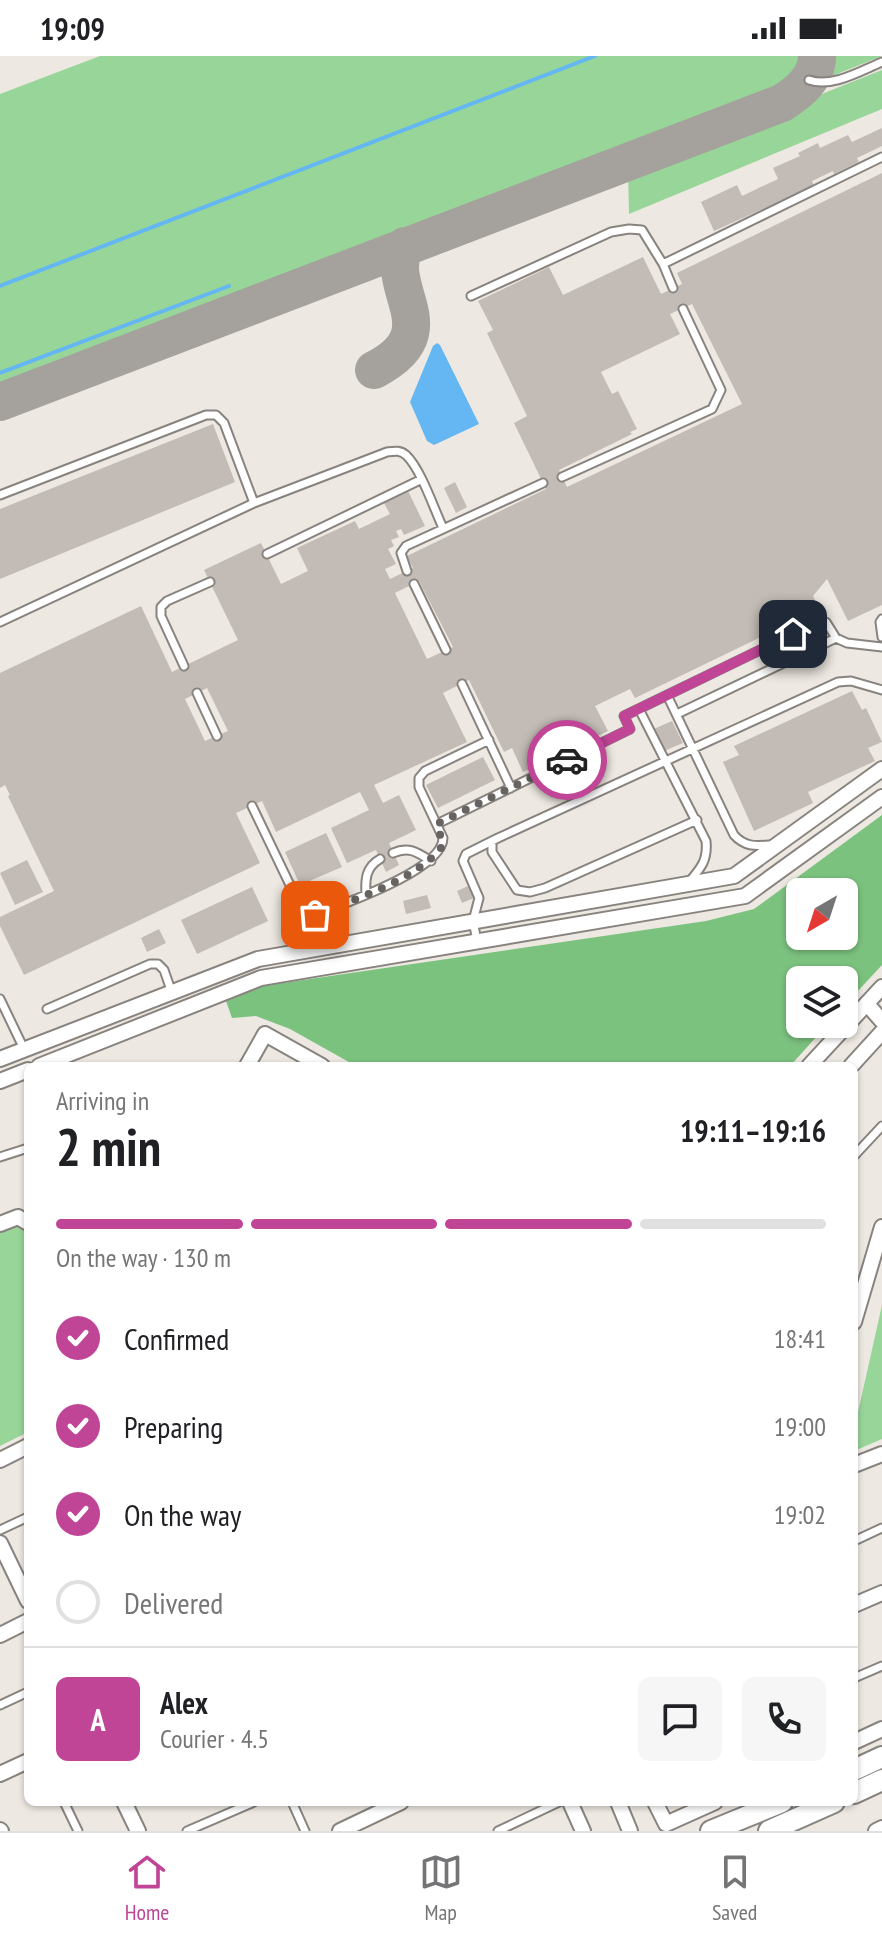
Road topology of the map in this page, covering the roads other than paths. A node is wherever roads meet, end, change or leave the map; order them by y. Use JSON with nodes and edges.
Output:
{"nodes":[{"id":1,"x":882,"y":62,"type":"edge"},
{"id":2,"x":809,"y":80,"type":"dead end"},
{"id":3,"x":882,"y":157,"type":"edge"},
{"id":4,"x":663,"y":264,"type":"junction"},
{"id":5,"x":673,"y":288,"type":"dead end"},
{"id":6,"x":471,"y":296,"type":"dead end"},
{"id":7,"x":683,"y":309,"type":"dead end"},
{"id":8,"x":562,"y":477,"type":"dead end"},
{"id":9,"x":420,"y":480,"type":"junction"},
{"id":10,"x":543,"y":483,"type":"dead end"},
{"id":11,"x":0,"y":495,"type":"edge"},
{"id":12,"x":254,"y":503,"type":"junction"},
{"id":13,"x":443,"y":528,"type":"junction"},
{"id":14,"x":267,"y":554,"type":"dead end"},
{"id":15,"x":407,"y":571,"type":"dead end"},
{"id":16,"x":210,"y":582,"type":"dead end"},
{"id":17,"x":414,"y":584,"type":"dead end"},
{"id":18,"x":882,"y":619,"type":"edge"},
{"id":19,"x":0,"y":622,"type":"edge"},
{"id":20,"x":882,"y":637,"type":"edge"},
{"id":21,"x":836,"y":638,"type":"junction"},
{"id":22,"x":882,"y":647,"type":"edge"},
{"id":23,"x":446,"y":650,"type":"dead end"},
{"id":24,"x":184,"y":666,"type":"dead end"},
{"id":25,"x":462,"y":684,"type":"dead end"},
{"id":26,"x":882,"y":690,"type":"edge"},
{"id":27,"x":197,"y":693,"type":"dead end"},
{"id":28,"x":667,"y":695,"type":"junction"},
{"id":29,"x":639,"y":709,"type":"junction"},
{"id":30,"x":677,"y":714,"type":"junction"},
{"id":31,"x":217,"y":736,"type":"dead end"},
{"id":32,"x":489,"y":740,"type":"junction"},
{"id":33,"x":692,"y":750,"type":"junction"},
{"id":34,"x":666,"y":761,"type":"junction"},
{"id":35,"x":882,"y":769,"type":"edge"},
{"id":36,"x":511,"y":788,"type":"junction"},
{"id":37,"x":882,"y":797,"type":"edge"},
{"id":38,"x":252,"y":806,"type":"dead end"},
{"id":39,"x":697,"y":820,"type":"junction"},
{"id":40,"x":437,"y":824,"type":"junction"},
{"id":41,"x":492,"y":841,"type":"junction"},
{"id":42,"x":777,"y":845,"type":"junction"},
{"id":43,"x":393,"y":853,"type":"dead end"},
{"id":44,"x":380,"y":859,"type":"dead end"},
{"id":45,"x":431,"y":861,"type":"junction"},
{"id":46,"x":688,"y":884,"type":"junction"},
{"id":47,"x":366,"y":894,"type":"junction"},
{"id":48,"x":473,"y":921,"type":"junction"},
{"id":49,"x":477,"y":941,"type":"junction"},
{"id":50,"x":882,"y":987,"type":"edge"},
{"id":51,"x":172,"y":993,"type":"junction"},
{"id":52,"x":0,"y":999,"type":"edge"},
{"id":53,"x":867,"y":1004,"type":"junction"},
{"id":54,"x":47,"y":1009,"type":"dead end"},
{"id":55,"x":882,"y":1021,"type":"edge"},
{"id":56,"x":882,"y":1032,"type":"edge"},
{"id":57,"x":24,"y":1049,"type":"junction"},
{"id":58,"x":0,"y":1059,"type":"edge"},
{"id":59,"x":28,"y":1062,"type":"edge"},
{"id":60,"x":49,"y":1062,"type":"edge"},
{"id":61,"x":249,"y":1062,"type":"edge"},
{"id":62,"x":315,"y":1062,"type":"edge"},
{"id":63,"x":813,"y":1062,"type":"edge"},
{"id":64,"x":855,"y":1062,"type":"edge"},
{"id":65,"x":24,"y":1071,"type":"edge"},
{"id":66,"x":0,"y":1081,"type":"edge"},
{"id":67,"x":882,"y":1126,"type":"edge"},
{"id":68,"x":24,"y":1149,"type":"edge"},
{"id":69,"x":858,"y":1152,"type":"edge"},
{"id":70,"x":0,"y":1157,"type":"edge"},
{"id":71,"x":24,"y":1221,"type":"edge"},
{"id":72,"x":0,"y":1224,"type":"edge"},
{"id":73,"x":882,"y":1227,"type":"edge"},
{"id":74,"x":858,"y":1296,"type":"edge"},
{"id":75,"x":24,"y":1448,"type":"edge"},
{"id":76,"x":882,"y":1454,"type":"edge"},
{"id":77,"x":0,"y":1460,"type":"edge"},
{"id":78,"x":858,"y":1463,"type":"edge"},
{"id":79,"x":24,"y":1519,"type":"edge"},
{"id":80,"x":882,"y":1528,"type":"edge"},
{"id":81,"x":0,"y":1530,"type":"edge"},
{"id":82,"x":858,"y":1539,"type":"edge"},
{"id":83,"x":0,"y":1543,"type":"edge"},
{"id":84,"x":24,"y":1593,"type":"edge"},
{"id":85,"x":882,"y":1593,"type":"edge"},
{"id":86,"x":858,"y":1603,"type":"edge"},
{"id":87,"x":24,"y":1623,"type":"edge"},
{"id":88,"x":0,"y":1635,"type":"edge"},
{"id":89,"x":882,"y":1666,"type":"edge"},
{"id":90,"x":858,"y":1676,"type":"edge"},
{"id":91,"x":24,"y":1694,"type":"edge"},
{"id":92,"x":0,"y":1705,"type":"edge"},
{"id":93,"x":882,"y":1729,"type":"edge"},
{"id":94,"x":858,"y":1740,"type":"edge"},
{"id":95,"x":882,"y":1757,"type":"edge"},
{"id":96,"x":24,"y":1763,"type":"edge"},
{"id":97,"x":858,"y":1768,"type":"edge"},
{"id":98,"x":0,"y":1774,"type":"edge"},
{"id":99,"x":882,"y":1780,"type":"edge"},
{"id":100,"x":858,"y":1791,"type":"edge"},
{"id":101,"x":66,"y":1806,"type":"edge"},
{"id":102,"x":126,"y":1806,"type":"edge"},
{"id":103,"x":245,"y":1806,"type":"edge"},
{"id":104,"x":294,"y":1806,"type":"edge"},
{"id":105,"x":394,"y":1806,"type":"edge"},
{"id":106,"x":551,"y":1806,"type":"edge"},
{"id":107,"x":572,"y":1806,"type":"edge"},
{"id":108,"x":620,"y":1806,"type":"edge"},
{"id":109,"x":657,"y":1806,"type":"edge"},
{"id":110,"x":706,"y":1806,"type":"edge"},
{"id":111,"x":770,"y":1806,"type":"edge"},
{"id":112,"x":825,"y":1806,"type":"edge"},
{"id":113,"x":360,"y":1827,"type":"edge"},
{"id":114,"x":882,"y":1828,"type":"edge"},
{"id":115,"x":78,"y":1831,"type":"edge"},
{"id":116,"x":138,"y":1831,"type":"edge"},
{"id":117,"x":187,"y":1831,"type":"edge"},
{"id":118,"x":305,"y":1831,"type":"edge"},
{"id":119,"x":340,"y":1831,"type":"edge"},
{"id":120,"x":498,"y":1831,"type":"edge"},
{"id":121,"x":583,"y":1831,"type":"edge"},
{"id":122,"x":630,"y":1831,"type":"edge"},
{"id":123,"x":711,"y":1831,"type":"edge"},
{"id":124,"x":769,"y":1831,"type":"edge"},
{"id":125,"x":876,"y":1831,"type":"edge"}],
"edges":[{"from":1,"to":2,"type":"lane"},
{"from":3,"to":4,"type":"lane"},
{"from":4,"to":5,"type":"lane"},
{"from":4,"to":6,"type":"lane"},
{"from":7,"to":8,"type":"lane"},
{"from":9,"to":12,"type":"lane"},
{"from":9,"to":13,"type":"lane"},
{"from":9,"to":14,"type":"lane"},
{"from":10,"to":13,"type":"lane"},
{"from":11,"to":12,"type":"lane"},
{"from":12,"to":19,"type":"lane"},
{"from":13,"to":15,"type":"lane"},
{"from":16,"to":24,"type":"lane"},
{"from":17,"to":23,"type":"lane"},
{"from":18,"to":20,"type":"lane"},
{"from":21,"to":22,"type":"lane"},
{"from":21,"to":28,"type":"lane"},
{"from":21,"to":30,"type":"lane"},
{"from":25,"to":32,"type":"lane"},
{"from":26,"to":33,"type":"lane"},
{"from":27,"to":31,"type":"lane"},
{"from":28,"to":29,"type":"lane"},
{"from":28,"to":30,"type":"lane"},
{"from":29,"to":34,"type":"lane"},
{"from":29,"to":36,"type":"lane"},
{"from":30,"to":33,"type":"lane"},
{"from":32,"to":36,"type":"lane"},
{"from":32,"to":40,"type":"lane"},
{"from":33,"to":34,"type":"lane"},
{"from":33,"to":42,"type":"lane"},
{"from":34,"to":39,"type":"lane"},
{"from":34,"to":41,"type":"lane"},
{"from":35,"to":42,"type":"street"},
{"from":36,"to":40,"type":"lane"},
{"from":37,"to":49,"type":"street"},
{"from":38,"to":47,"type":"lane"},
{"from":39,"to":41,"type":"lane"},
{"from":39,"to":46,"type":"lane"},
{"from":40,"to":45,"type":"lane"},
{"from":41,"to":48,"type":"lane"},
{"from":42,"to":46,"type":"street"},
{"from":43,"to":45,"type":"lane"},
{"from":44,"to":47,"type":"lane"},
{"from":45,"to":47,"type":"lane"},
{"from":46,"to":48,"type":"street"},
{"from":48,"to":49,"type":"lane"},
{"from":48,"to":51,"type":"street"},
{"from":49,"to":60,"type":"street"},
{"from":50,"to":53,"type":"street"},
{"from":51,"to":54,"type":"lane"},
{"from":51,"to":57,"type":"street"},
{"from":52,"to":57,"type":"lane"},
{"from":53,"to":55,"type":"street"},
{"from":53,"to":63,"type":"street"},
{"from":56,"to":64,"type":"street"},
{"from":57,"to":58,"type":"street"},
{"from":57,"to":59,"type":"street"},
{"from":61,"to":62,"type":"street"},
{"from":65,"to":66,"type":"street"},
{"from":67,"to":69,"type":"lane"},
{"from":68,"to":70,"type":"lane"},
{"from":71,"to":72,"type":"street"},
{"from":73,"to":74,"type":"street"},
{"from":75,"to":77,"type":"street"},
{"from":76,"to":78,"type":"street"},
{"from":79,"to":81,"type":"lane"},
{"from":80,"to":82,"type":"lane"},
{"from":83,"to":84,"type":"street"},
{"from":85,"to":86,"type":"street"},
{"from":87,"to":88,"type":"street"},
{"from":89,"to":90,"type":"lane"},
{"from":91,"to":92,"type":"lane"},
{"from":93,"to":94,"type":"street"},
{"from":95,"to":97,"type":"main road"},
{"from":96,"to":98,"type":"street"},
{"from":99,"to":100,"type":"main road"},
{"from":101,"to":115,"type":"lane"},
{"from":102,"to":116,"type":"street"},
{"from":103,"to":117,"type":"lane"},
{"from":104,"to":118,"type":"lane"},
{"from":105,"to":113,"type":"street"},
{"from":106,"to":120,"type":"lane"},
{"from":107,"to":121,"type":"street"},
{"from":108,"to":122,"type":"street"},
{"from":109,"to":110,"type":"street"},
{"from":111,"to":123,"type":"main road"},
{"from":112,"to":124,"type":"main road"},
{"from":113,"to":119,"type":"street"},
{"from":114,"to":125,"type":"street"}]}
